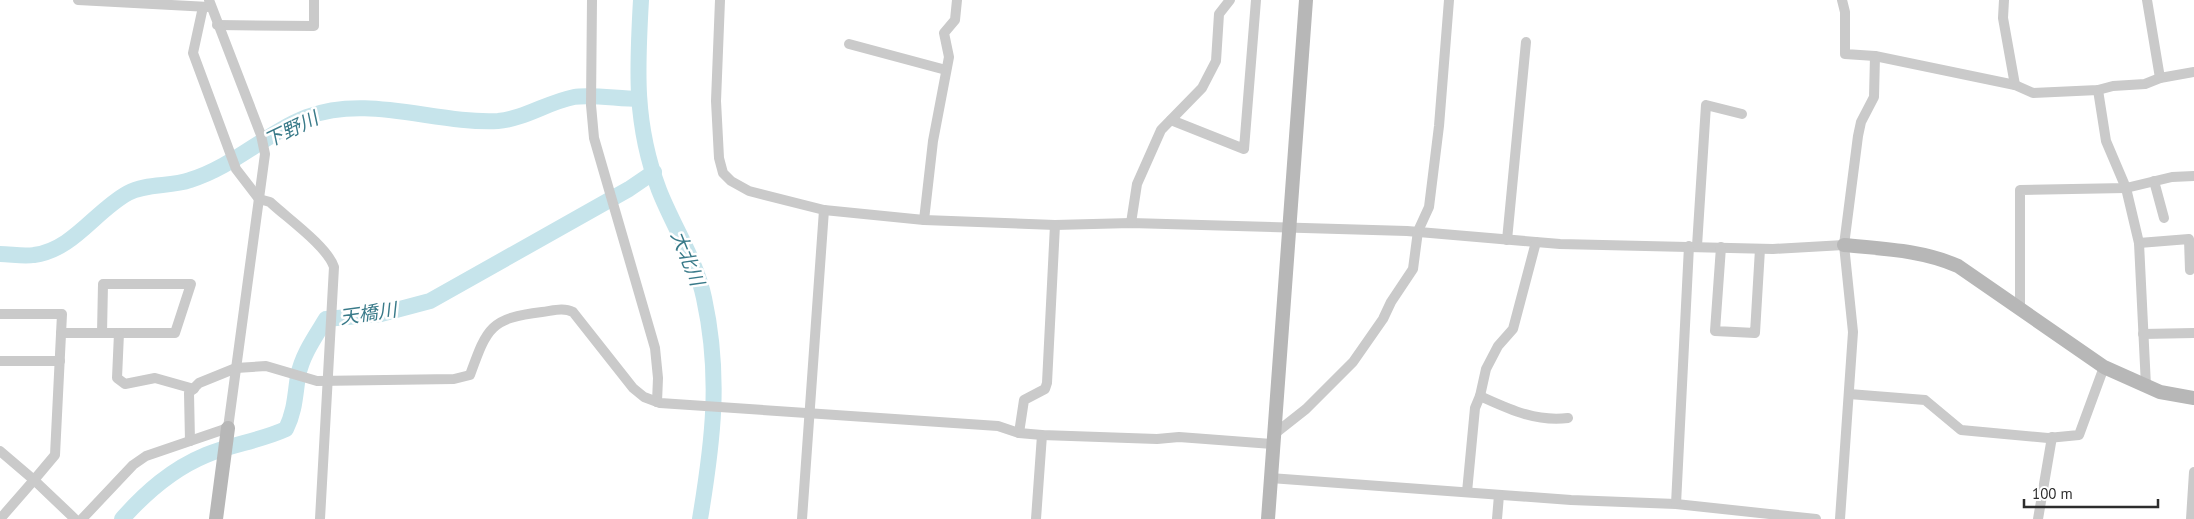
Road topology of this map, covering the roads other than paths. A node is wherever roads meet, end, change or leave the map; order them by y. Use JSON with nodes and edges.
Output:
{"nodes":[{"id":1,"x":78,"y":0,"type":"edge"},
{"id":2,"x":314,"y":0,"type":"edge"},
{"id":3,"x":592,"y":0,"type":"edge"},
{"id":4,"x":720,"y":0,"type":"edge"},
{"id":5,"x":957,"y":0,"type":"edge"},
{"id":6,"x":1230,"y":0,"type":"edge"},
{"id":7,"x":1256,"y":0,"type":"edge"},
{"id":8,"x":1304,"y":0,"type":"edge"},
{"id":9,"x":1449,"y":0,"type":"edge"},
{"id":10,"x":1842,"y":0,"type":"edge"},
{"id":11,"x":2004,"y":0,"type":"edge"},
{"id":12,"x":2147,"y":0,"type":"edge"},
{"id":13,"x":208,"y":5,"type":"edge"},
{"id":14,"x":217,"y":25,"type":"junction"},
{"id":15,"x":1526,"y":42,"type":"dead end"},
{"id":16,"x":849,"y":44,"type":"dead end"},
{"id":17,"x":1876,"y":56,"type":"junction"},
{"id":18,"x":946,"y":70,"type":"junction"},
{"id":19,"x":2194,"y":72,"type":"edge"},
{"id":20,"x":2160,"y":78,"type":"junction"},
{"id":21,"x":2015,"y":85,"type":"junction"},
{"id":22,"x":2098,"y":90,"type":"junction"},
{"id":23,"x":1742,"y":114,"type":"dead end"},
{"id":24,"x":1171,"y":120,"type":"junction"},
{"id":25,"x":2194,"y":176,"type":"edge"},
{"id":26,"x":2154,"y":181,"type":"junction"},
{"id":27,"x":2126,"y":188,"type":"junction"},
{"id":28,"x":259,"y":199,"type":"junction"},
{"id":29,"x":824,"y":210,"type":"junction"},
{"id":30,"x":2164,"y":218,"type":"dead end"},
{"id":31,"x":924,"y":220,"type":"junction"},
{"id":32,"x":1130,"y":223,"type":"junction"},
{"id":33,"x":1055,"y":225,"type":"junction"},
{"id":34,"x":1289,"y":226,"type":"junction"},
{"id":35,"x":1418,"y":232,"type":"junction"},
{"id":36,"x":1507,"y":240,"type":"junction"},
{"id":37,"x":1536,"y":242,"type":"junction"},
{"id":38,"x":2139,"y":243,"type":"junction"},
{"id":39,"x":1844,"y":245,"type":"junction"},
{"id":40,"x":1693,"y":246,"type":"junction"},
{"id":41,"x":1721,"y":247,"type":"junction"},
{"id":42,"x":1760,"y":248,"type":"junction"},
{"id":43,"x":2190,"y":270,"type":"dead end"},
{"id":44,"x":2020,"y":308,"type":"junction"},
{"id":45,"x":0,"y":314,"type":"edge"},
{"id":46,"x":61,"y":333,"type":"junction"},
{"id":47,"x":102,"y":333,"type":"junction"},
{"id":48,"x":2194,"y":333,"type":"edge"},
{"id":49,"x":119,"y":334,"type":"junction"},
{"id":50,"x":2143,"y":334,"type":"junction"},
{"id":51,"x":0,"y":361,"type":"edge"},
{"id":52,"x":60,"y":361,"type":"junction"},
{"id":53,"x":2104,"y":367,"type":"junction"},
{"id":54,"x":236,"y":368,"type":"junction"},
{"id":55,"x":328,"y":382,"type":"junction"},
{"id":56,"x":2146,"y":386,"type":"junction"},
{"id":57,"x":194,"y":389,"type":"junction"},
{"id":58,"x":1849,"y":394,"type":"junction"},
{"id":59,"x":1480,"y":396,"type":"junction"},
{"id":60,"x":2194,"y":398,"type":"edge"},
{"id":61,"x":659,"y":402,"type":"junction"},
{"id":62,"x":808,"y":413,"type":"junction"},
{"id":63,"x":1568,"y":418,"type":"dead end"},
{"id":64,"x":228,"y":428,"type":"junction"},
{"id":65,"x":1019,"y":433,"type":"junction"},
{"id":66,"x":1042,"y":435,"type":"junction"},
{"id":67,"x":2052,"y":437,"type":"junction"},
{"id":68,"x":1273,"y":439,"type":"junction"},
{"id":69,"x":190,"y":441,"type":"junction"},
{"id":70,"x":0,"y":451,"type":"edge"},
{"id":71,"x":2194,"y":472,"type":"edge"},
{"id":72,"x":1270,"y":478,"type":"junction"},
{"id":73,"x":34,"y":480,"type":"junction"},
{"id":74,"x":1467,"y":492,"type":"junction"},
{"id":75,"x":1499,"y":495,"type":"junction"},
{"id":76,"x":1676,"y":504,"type":"junction"},
{"id":77,"x":1731,"y":514,"type":"edge"},
{"id":78,"x":0,"y":518,"type":"edge"},
{"id":79,"x":75,"y":519,"type":"edge"},
{"id":80,"x":82,"y":519,"type":"edge"},
{"id":81,"x":216,"y":519,"type":"edge"},
{"id":82,"x":320,"y":519,"type":"edge"},
{"id":83,"x":802,"y":519,"type":"edge"},
{"id":84,"x":1036,"y":519,"type":"edge"},
{"id":85,"x":1268,"y":519,"type":"edge"},
{"id":86,"x":1498,"y":519,"type":"edge"},
{"id":87,"x":1816,"y":519,"type":"edge"},
{"id":88,"x":1840,"y":519,"type":"edge"},
{"id":89,"x":2038,"y":519,"type":"edge"},
{"id":90,"x":2191,"y":519,"type":"edge"}],
"edges":[{"from":1,"to":13,"type":"street"},
{"from":2,"to":14,"type":"street"},
{"from":3,"to":61,"type":"street"},
{"from":4,"to":29,"type":"street"},
{"from":5,"to":18,"type":"street"},
{"from":6,"to":24,"type":"street"},
{"from":7,"to":24,"type":"street"},
{"from":8,"to":34,"type":"street"},
{"from":9,"to":35,"type":"street"},
{"from":10,"to":17,"type":"street"},
{"from":11,"to":21,"type":"street"},
{"from":12,"to":20,"type":"street"},
{"from":13,"to":14,"type":"street"},
{"from":13,"to":28,"type":"street"},
{"from":14,"to":28,"type":"street"},
{"from":15,"to":36,"type":"street"},
{"from":16,"to":18,"type":"street"},
{"from":17,"to":21,"type":"street"},
{"from":17,"to":39,"type":"street"},
{"from":18,"to":31,"type":"street"},
{"from":19,"to":20,"type":"street"},
{"from":20,"to":22,"type":"street"},
{"from":21,"to":22,"type":"street"},
{"from":22,"to":27,"type":"street"},
{"from":23,"to":40,"type":"street"},
{"from":24,"to":32,"type":"street"},
{"from":25,"to":26,"type":"street"},
{"from":26,"to":27,"type":"street"},
{"from":26,"to":30,"type":"street"},
{"from":27,"to":38,"type":"street"},
{"from":27,"to":44,"type":"street"},
{"from":28,"to":54,"type":"street"},
{"from":28,"to":55,"type":"street"},
{"from":29,"to":31,"type":"street"},
{"from":29,"to":62,"type":"street"},
{"from":31,"to":33,"type":"street"},
{"from":32,"to":33,"type":"street"},
{"from":32,"to":34,"type":"street"},
{"from":33,"to":65,"type":"street"},
{"from":34,"to":35,"type":"street"},
{"from":34,"to":68,"type":"street"},
{"from":35,"to":36,"type":"street"},
{"from":35,"to":68,"type":"street"},
{"from":36,"to":37,"type":"street"},
{"from":37,"to":40,"type":"street"},
{"from":37,"to":59,"type":"street"},
{"from":38,"to":43,"type":"street"},
{"from":38,"to":50,"type":"street"},
{"from":39,"to":42,"type":"street"},
{"from":39,"to":44,"type":"street"},
{"from":39,"to":58,"type":"street"},
{"from":40,"to":41,"type":"street"},
{"from":40,"to":76,"type":"street"},
{"from":41,"to":42,"type":"street"},
{"from":41,"to":42,"type":"street"},
{"from":44,"to":53,"type":"street"},
{"from":45,"to":46,"type":"street"},
{"from":46,"to":47,"type":"street"},
{"from":46,"to":52,"type":"street"},
{"from":47,"to":49,"type":"street"},
{"from":47,"to":49,"type":"street"},
{"from":48,"to":50,"type":"street"},
{"from":49,"to":57,"type":"street"},
{"from":50,"to":56,"type":"street"},
{"from":51,"to":52,"type":"street"},
{"from":52,"to":73,"type":"street"},
{"from":53,"to":56,"type":"street"},
{"from":53,"to":67,"type":"street"},
{"from":54,"to":55,"type":"street"},
{"from":54,"to":57,"type":"street"},
{"from":54,"to":64,"type":"street"},
{"from":55,"to":61,"type":"street"},
{"from":55,"to":82,"type":"street"},
{"from":56,"to":60,"type":"street"},
{"from":57,"to":69,"type":"street"},
{"from":58,"to":67,"type":"street"},
{"from":58,"to":88,"type":"street"},
{"from":59,"to":63,"type":"street"},
{"from":59,"to":74,"type":"street"},
{"from":61,"to":62,"type":"street"},
{"from":62,"to":65,"type":"street"},
{"from":62,"to":83,"type":"street"},
{"from":64,"to":69,"type":"street"},
{"from":64,"to":81,"type":"street"},
{"from":65,"to":66,"type":"street"},
{"from":66,"to":68,"type":"street"},
{"from":66,"to":84,"type":"street"},
{"from":67,"to":89,"type":"street"},
{"from":68,"to":72,"type":"street"},
{"from":69,"to":80,"type":"street"},
{"from":70,"to":73,"type":"street"},
{"from":71,"to":90,"type":"street"},
{"from":72,"to":74,"type":"street"},
{"from":72,"to":85,"type":"street"},
{"from":73,"to":78,"type":"street"},
{"from":73,"to":79,"type":"street"},
{"from":74,"to":75,"type":"street"},
{"from":75,"to":76,"type":"street"},
{"from":75,"to":86,"type":"street"},
{"from":76,"to":77,"type":"street"},
{"from":77,"to":87,"type":"street"}]}
